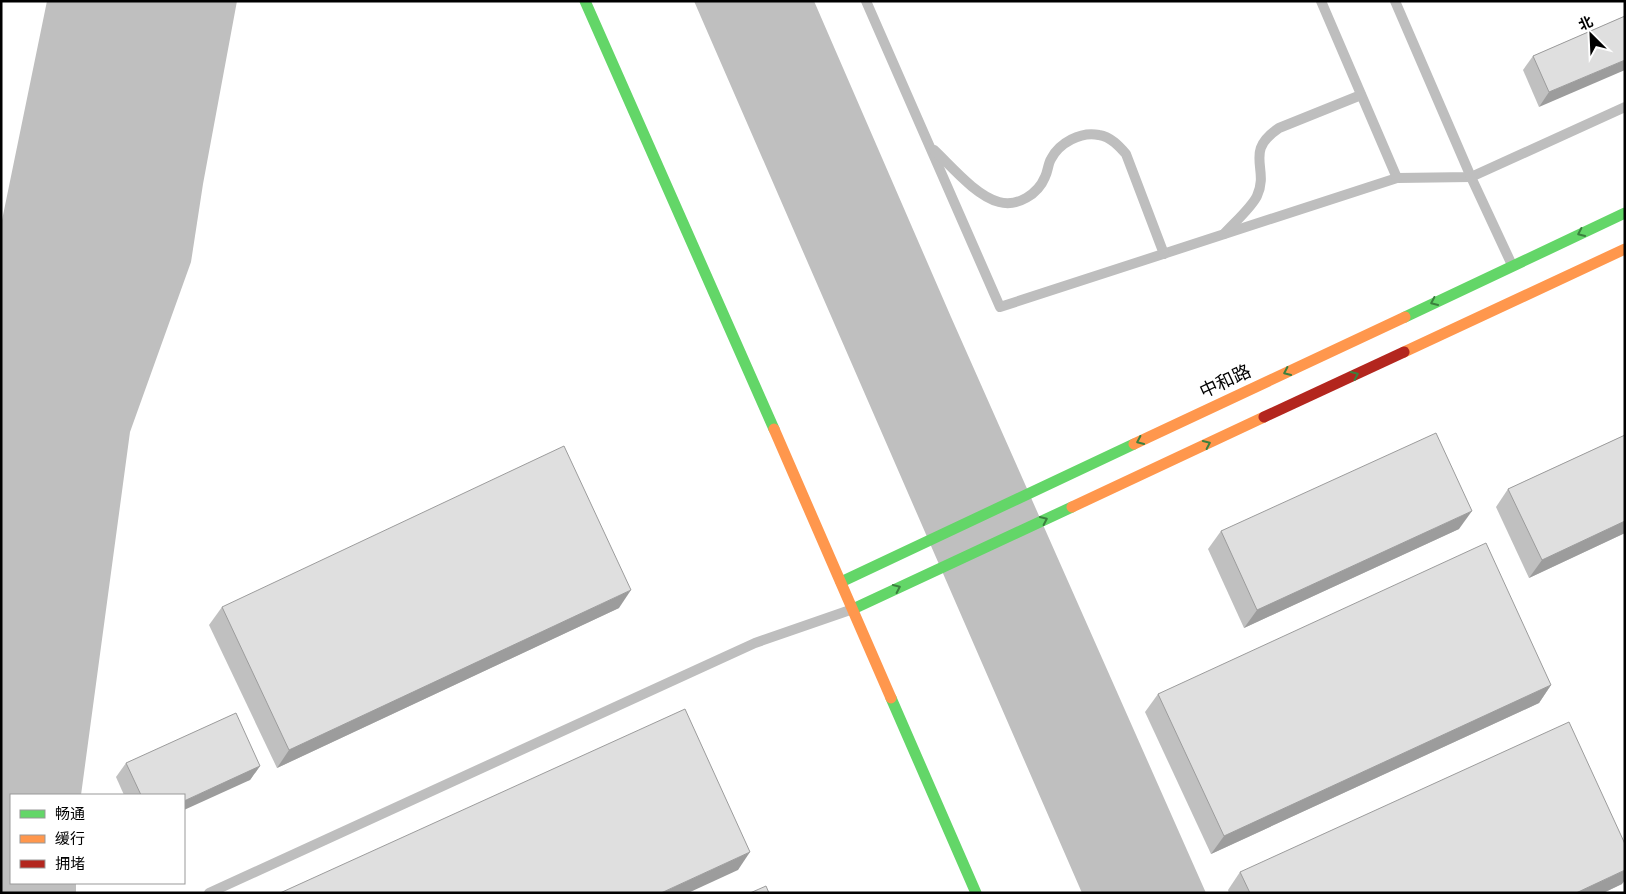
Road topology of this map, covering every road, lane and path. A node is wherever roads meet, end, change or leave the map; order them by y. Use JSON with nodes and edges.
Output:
{"nodes":[{"id":1,"x":585,"y":1,"type":"edge"},
{"id":2,"x":866,"y":1,"type":"edge"},
{"id":3,"x":1321,"y":1,"type":"edge"},
{"id":4,"x":1395,"y":1,"type":"edge"},
{"id":5,"x":1361,"y":95,"type":"junction"},
{"id":6,"x":1625,"y":107,"type":"edge"},
{"id":7,"x":930,"y":146,"type":"junction"},
{"id":8,"x":1471,"y":177,"type":"junction"},
{"id":9,"x":1397,"y":178,"type":"junction"},
{"id":10,"x":1625,"y":212,"type":"edge"},
{"id":11,"x":1224,"y":235,"type":"junction"},
{"id":12,"x":1625,"y":249,"type":"edge"},
{"id":13,"x":1164,"y":254,"type":"junction"},
{"id":14,"x":1512,"y":265,"type":"junction"},
{"id":15,"x":841,"y":582,"type":"junction"},
{"id":16,"x":853,"y":609,"type":"junction"},
{"id":17,"x":209,"y":893,"type":"edge"},
{"id":18,"x":976,"y":893,"type":"edge"}],
"edges":[{"from":1,"to":15,"type":"main road"},
{"from":2,"to":7,"type":"lane"},
{"from":3,"to":5,"type":"lane"},
{"from":4,"to":8,"type":"lane"},
{"from":5,"to":9,"type":"lane"},
{"from":5,"to":11,"type":"lane"},
{"from":6,"to":8,"type":"lane"},
{"from":7,"to":13,"type":"lane"},
{"from":7,"to":13,"type":"lane"},
{"from":8,"to":9,"type":"lane"},
{"from":8,"to":14,"type":"lane"},
{"from":9,"to":11,"type":"lane"},
{"from":10,"to":14,"type":"main road","name":"中和路","one_way":true},
{"from":11,"to":13,"type":"lane"},
{"from":16,"to":12,"type":"main road","one_way":true},
{"from":14,"to":15,"type":"main road","name":"中和路","one_way":true},
{"from":15,"to":16,"type":"main road"},
{"from":16,"to":17,"type":"lane"},
{"from":16,"to":18,"type":"main road"}]}
